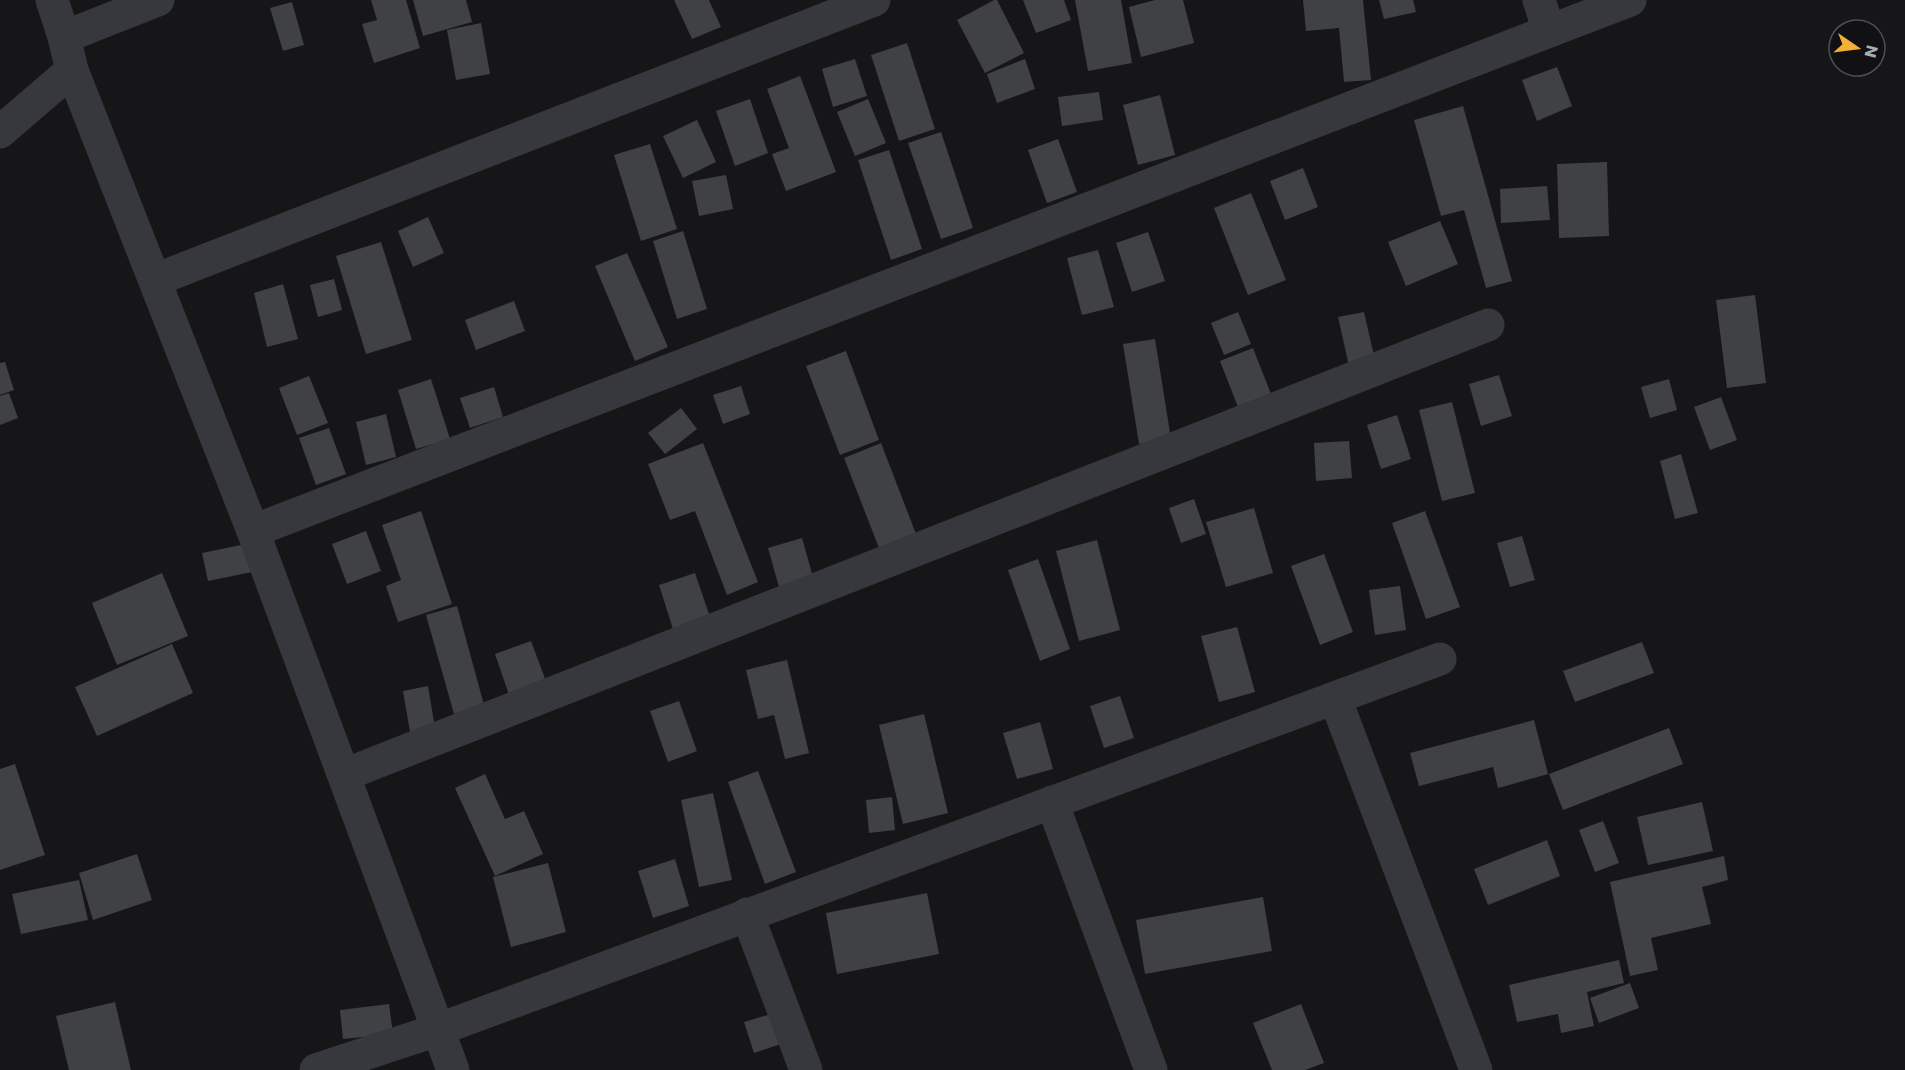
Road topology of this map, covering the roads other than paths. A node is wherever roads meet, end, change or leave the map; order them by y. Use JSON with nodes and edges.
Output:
{"nodes":[{"id":1,"x":52,"y":0,"type":"edge"},
{"id":2,"x":158,"y":0,"type":"edge"},
{"id":3,"x":874,"y":0,"type":"edge"},
{"id":4,"x":1539,"y":0,"type":"edge"},
{"id":5,"x":1630,"y":0,"type":"edge"},
{"id":6,"x":1549,"y":31,"type":"junction"},
{"id":7,"x":64,"y":37,"type":"junction"},
{"id":8,"x":72,"y":70,"type":"junction"},
{"id":9,"x":0,"y":132,"type":"edge"},
{"id":10,"x":155,"y":280,"type":"junction"},
{"id":11,"x":1488,"y":325,"type":"dead end"},
{"id":12,"x":253,"y":531,"type":"junction"},
{"id":13,"x":1440,"y":658,"type":"dead end"},
{"id":14,"x":1335,"y":698,"type":"junction"},
{"id":15,"x":344,"y":775,"type":"junction"},
{"id":16,"x":1052,"y":802,"type":"junction"},
{"id":17,"x":747,"y":914,"type":"junction"},
{"id":18,"x":437,"y":1030,"type":"junction"},
{"id":19,"x":315,"y":1070,"type":"edge"},
{"id":20,"x":453,"y":1070,"type":"edge"},
{"id":21,"x":806,"y":1070,"type":"edge"},
{"id":22,"x":1151,"y":1070,"type":"edge"},
{"id":23,"x":1476,"y":1070,"type":"edge"}],
"edges":[{"from":1,"to":7,"type":"street"},
{"from":2,"to":7,"type":"street"},
{"from":3,"to":10,"type":"street"},
{"from":4,"to":6,"type":"street"},
{"from":5,"to":6,"type":"street"},
{"from":6,"to":12,"type":"street"},
{"from":7,"to":8,"type":"street"},
{"from":8,"to":9,"type":"street"},
{"from":8,"to":10,"type":"street"},
{"from":10,"to":12,"type":"street"},
{"from":11,"to":15,"type":"street"},
{"from":12,"to":15,"type":"street"},
{"from":13,"to":14,"type":"street"},
{"from":14,"to":16,"type":"street"},
{"from":14,"to":23,"type":"street"},
{"from":15,"to":18,"type":"street"},
{"from":16,"to":17,"type":"street"},
{"from":16,"to":22,"type":"street"},
{"from":17,"to":18,"type":"street"},
{"from":17,"to":21,"type":"street"},
{"from":18,"to":19,"type":"street"},
{"from":18,"to":20,"type":"street"}]}
